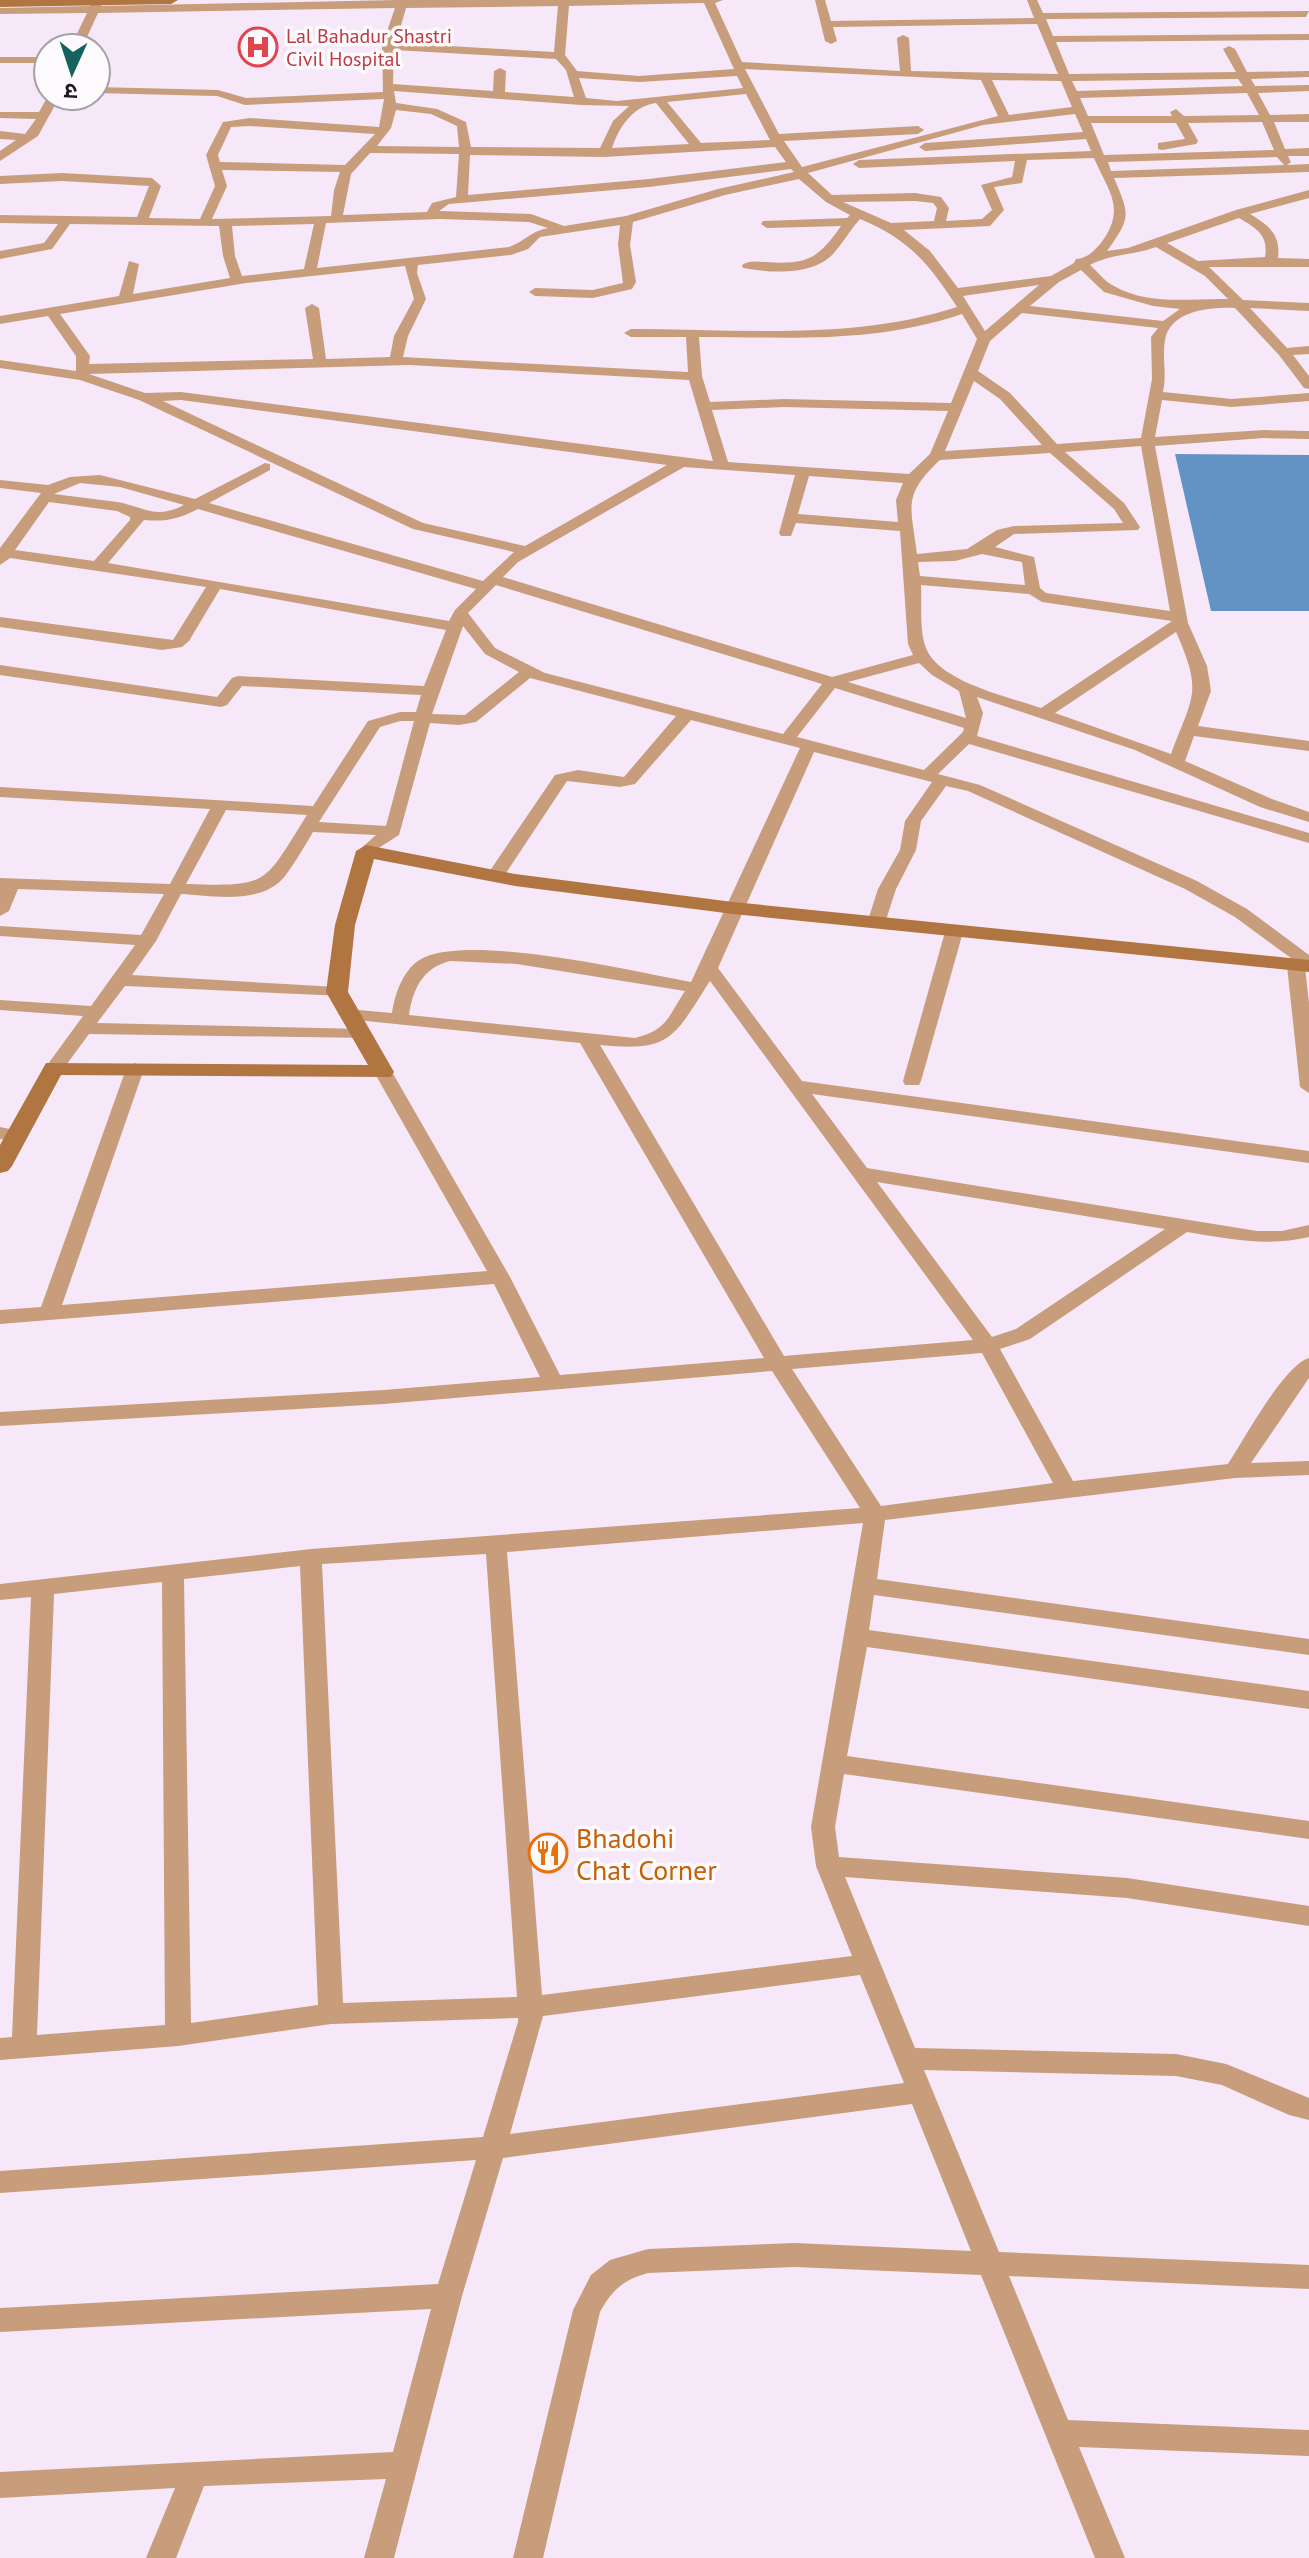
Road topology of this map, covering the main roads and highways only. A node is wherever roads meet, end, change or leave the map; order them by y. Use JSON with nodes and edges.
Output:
{"nodes":[{"id":1,"x":171,"y":0,"type":"edge"},
{"id":2,"x":0,"y":3,"type":"edge"},
{"id":3,"x":96,"y":5,"type":"edge"},
{"id":4,"x":1305,"y":965,"type":"edge"},
{"id":5,"x":8,"y":1134,"type":"edge"},
{"id":6,"x":0,"y":1166,"type":"edge"}],
"edges":[{"from":1,"to":3,"type":"main road"},
{"from":2,"to":3,"type":"main road"},
{"from":4,"to":5,"type":"main road"},
{"from":5,"to":6,"type":"main road"}]}
